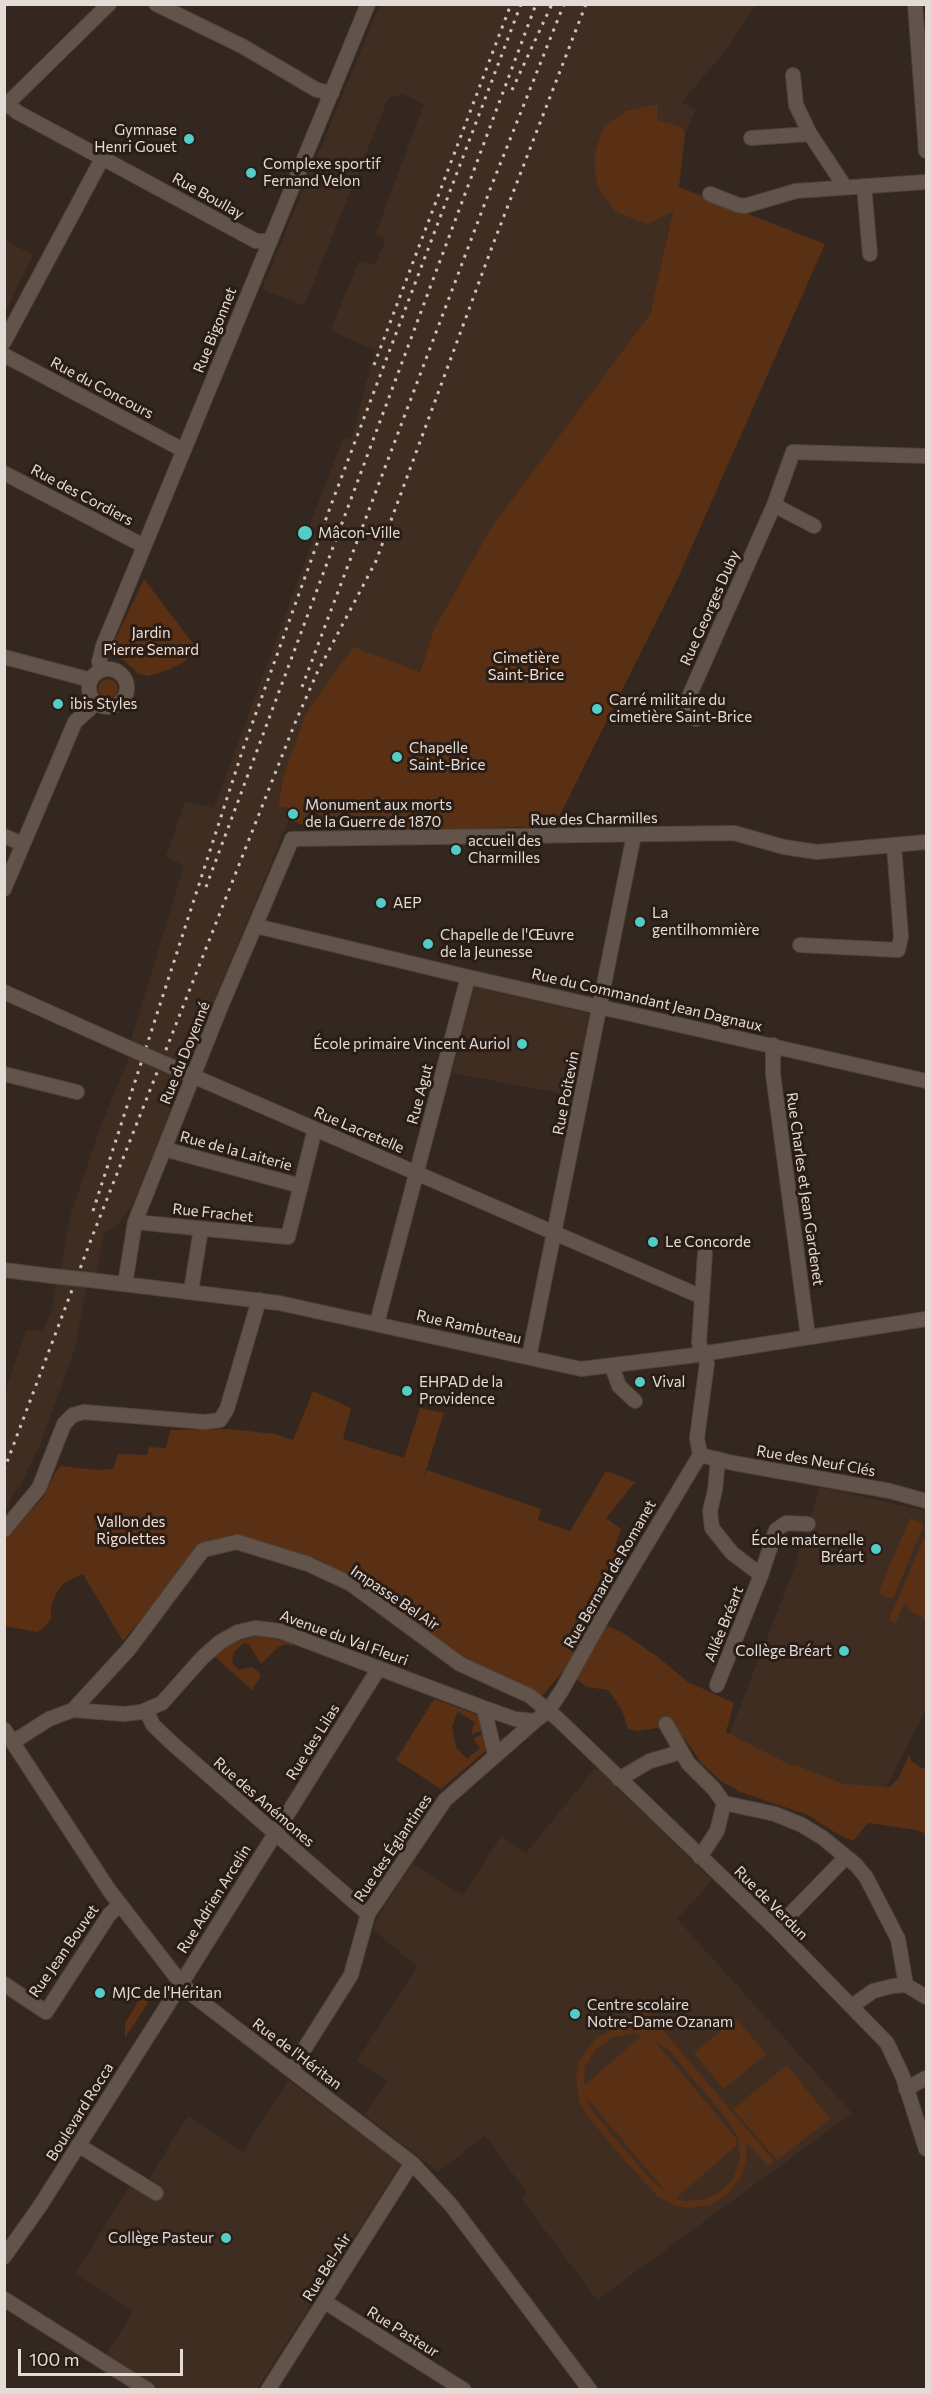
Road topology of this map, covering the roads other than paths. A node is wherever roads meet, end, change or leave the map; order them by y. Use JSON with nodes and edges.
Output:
{"nodes":[{"id":1,"x":109,"y":4,"type":"edge"},
{"id":2,"x":156,"y":4,"type":"edge"},
{"id":3,"x":368,"y":4,"type":"edge"},
{"id":4,"x":915,"y":4,"type":"edge"},
{"id":5,"x":793,"y":75,"type":"dead end"},
{"id":6,"x":317,"y":90,"type":"junction"},
{"id":7,"x":332,"y":93,"type":"junction"},
{"id":8,"x":6,"y":106,"type":"edge"},
{"id":9,"x":810,"y":134,"type":"junction"},
{"id":10,"x":751,"y":138,"type":"dead end"},
{"id":11,"x":312,"y":143,"type":"junction"},
{"id":12,"x":927,"y":151,"type":"edge"},
{"id":13,"x":103,"y":157,"type":"junction"},
{"id":14,"x":927,"y":182,"type":"edge"},
{"id":15,"x":864,"y":186,"type":"junction"},
{"id":16,"x":845,"y":187,"type":"junction"},
{"id":17,"x":710,"y":194,"type":"dead end"},
{"id":18,"x":269,"y":242,"type":"junction"},
{"id":19,"x":870,"y":254,"type":"dead end"},
{"id":20,"x":4,"y":342,"type":"edge"},
{"id":21,"x":4,"y":355,"type":"edge"},
{"id":22,"x":183,"y":450,"type":"junction"},
{"id":23,"x":927,"y":456,"type":"edge"},
{"id":24,"x":4,"y":473,"type":"edge"},
{"id":25,"x":774,"y":505,"type":"junction"},
{"id":26,"x":814,"y":526,"type":"dead end"},
{"id":27,"x":144,"y":546,"type":"junction"},
{"id":28,"x":4,"y":657,"type":"edge"},
{"id":29,"x":103,"y":669,"type":"junction"},
{"id":30,"x":91,"y":680,"type":"junction"},
{"id":31,"x":96,"y":703,"type":"junction"},
{"id":32,"x":696,"y":719,"type":"dead end"},
{"id":33,"x":634,"y":835,"type":"junction"},
{"id":34,"x":4,"y":836,"type":"edge"},
{"id":35,"x":292,"y":839,"type":"joint"},
{"id":36,"x":927,"y":842,"type":"edge"},
{"id":37,"x":23,"y":844,"type":"junction"},
{"id":38,"x":894,"y":845,"type":"junction"},
{"id":39,"x":4,"y":889,"type":"edge"},
{"id":40,"x":256,"y":926,"type":"junction"},
{"id":41,"x":800,"y":945,"type":"dead end"},
{"id":42,"x":468,"y":977,"type":"junction"},
{"id":43,"x":4,"y":992,"type":"edge"},
{"id":44,"x":600,"y":1007,"type":"junction"},
{"id":45,"x":773,"y":1045,"type":"junction"},
{"id":46,"x":4,"y":1074,"type":"edge"},
{"id":47,"x":193,"y":1076,"type":"junction"},
{"id":48,"x":927,"y":1081,"type":"edge"},
{"id":49,"x":77,"y":1092,"type":"dead end"},
{"id":50,"x":315,"y":1129,"type":"junction"},
{"id":51,"x":164,"y":1149,"type":"junction"},
{"id":52,"x":417,"y":1172,"type":"junction"},
{"id":53,"x":301,"y":1186,"type":"junction"},
{"id":54,"x":135,"y":1222,"type":"junction"},
{"id":55,"x":201,"y":1229,"type":"junction"},
{"id":56,"x":555,"y":1232,"type":"junction"},
{"id":57,"x":705,"y":1253,"type":"dead end"},
{"id":58,"x":4,"y":1270,"type":"edge"},
{"id":59,"x":125,"y":1284,"type":"junction"},
{"id":60,"x":191,"y":1291,"type":"junction"},
{"id":61,"x":702,"y":1297,"type":"junction"},
{"id":62,"x":259,"y":1300,"type":"junction"},
{"id":63,"x":927,"y":1319,"type":"edge"},
{"id":64,"x":377,"y":1323,"type":"junction"},
{"id":65,"x":808,"y":1337,"type":"junction"},
{"id":66,"x":704,"y":1353,"type":"junction"},
{"id":67,"x":529,"y":1357,"type":"junction"},
{"id":68,"x":614,"y":1372,"type":"dead end"},
{"id":69,"x":635,"y":1401,"type":"dead end"},
{"id":70,"x":700,"y":1455,"type":"junction"},
{"id":71,"x":718,"y":1459,"type":"junction"},
{"id":72,"x":927,"y":1501,"type":"edge"},
{"id":73,"x":808,"y":1524,"type":"dead end"},
{"id":74,"x":4,"y":1530,"type":"edge"},
{"id":75,"x":761,"y":1575,"type":"junction"},
{"id":76,"x":379,"y":1668,"type":"junction"},
{"id":77,"x":717,"y":1685,"type":"dead end"},
{"id":78,"x":484,"y":1708,"type":"junction"},
{"id":79,"x":73,"y":1710,"type":"junction"},
{"id":80,"x":146,"y":1710,"type":"junction"},
{"id":81,"x":548,"y":1711,"type":"junction"},
{"id":82,"x":535,"y":1720,"type":"junction"},
{"id":83,"x":666,"y":1724,"type":"dead end"},
{"id":84,"x":4,"y":1729,"type":"edge"},
{"id":85,"x":13,"y":1742,"type":"junction"},
{"id":86,"x":681,"y":1752,"type":"junction"},
{"id":87,"x":495,"y":1754,"type":"junction"},
{"id":88,"x":619,"y":1779,"type":"junction"},
{"id":89,"x":724,"y":1803,"type":"junction"},
{"id":90,"x":275,"y":1833,"type":"junction"},
{"id":91,"x":700,"y":1857,"type":"junction"},
{"id":92,"x":845,"y":1858,"type":"junction"},
{"id":93,"x":120,"y":1904,"type":"junction"},
{"id":94,"x":368,"y":1914,"type":"junction"},
{"id":95,"x":776,"y":1929,"type":"junction"},
{"id":96,"x":181,"y":1983,"type":"junction"},
{"id":97,"x":4,"y":1984,"type":"edge"},
{"id":98,"x":906,"y":1985,"type":"junction"},
{"id":99,"x":927,"y":1997,"type":"edge"},
{"id":100,"x":852,"y":2006,"type":"junction"},
{"id":101,"x":291,"y":2070,"type":"junction"},
{"id":102,"x":927,"y":2078,"type":"edge"},
{"id":103,"x":906,"y":2089,"type":"junction"},
{"id":104,"x":78,"y":2145,"type":"junction"},
{"id":105,"x":927,"y":2148,"type":"edge"},
{"id":106,"x":412,"y":2163,"type":"junction"},
{"id":107,"x":156,"y":2193,"type":"dead end"},
{"id":108,"x":4,"y":2257,"type":"edge"},
{"id":109,"x":4,"y":2299,"type":"edge"},
{"id":110,"x":325,"y":2302,"type":"junction"},
{"id":111,"x":148,"y":2390,"type":"edge"},
{"id":112,"x":268,"y":2390,"type":"edge"},
{"id":113,"x":464,"y":2390,"type":"edge"},
{"id":114,"x":590,"y":2390,"type":"edge"}],
"edges":[{"from":1,"to":8,"type":"street"},
{"from":2,"to":6,"type":"street"},
{"from":3,"to":7,"type":"street","name":"Rue Bigonnet"},
{"from":4,"to":12,"type":"street"},
{"from":5,"to":9,"type":"street"},
{"from":6,"to":7,"type":"street"},
{"from":6,"to":11,"type":"street"},
{"from":7,"to":11,"type":"street","name":"Rue Bigonnet"},
{"from":8,"to":13,"type":"street","name":"Rue Boullay"},
{"from":9,"to":10,"type":"street"},
{"from":9,"to":16,"type":"street"},
{"from":11,"to":18,"type":"street","name":"Rue Bigonnet"},
{"from":13,"to":18,"type":"street","name":"Rue Boullay"},
{"from":13,"to":20,"type":"street"},
{"from":14,"to":15,"type":"street"},
{"from":15,"to":16,"type":"street"},
{"from":15,"to":19,"type":"street"},
{"from":16,"to":17,"type":"street"},
{"from":18,"to":22,"type":"street","name":"Rue Bigonnet"},
{"from":21,"to":22,"type":"street","name":"Rue du Concours"},
{"from":22,"to":27,"type":"street","name":"Rue Bigonnet"},
{"from":23,"to":25,"type":"street","name":"Rue Georges Duby"},
{"from":24,"to":27,"type":"street","name":"Rue des Cordiers"},
{"from":25,"to":26,"type":"street"},
{"from":25,"to":32,"type":"street","name":"Rue Georges Duby"},
{"from":27,"to":29,"type":"street","name":"Rue Bigonnet"},
{"from":28,"to":30,"type":"street"},
{"from":29,"to":30,"type":"street"},
{"from":29,"to":31,"type":"street"},
{"from":30,"to":31,"type":"street"},
{"from":31,"to":37,"type":"street"},
{"from":33,"to":35,"type":"street","name":"Rue des Charmilles"},
{"from":33,"to":38,"type":"street","name":"Rue des Charmilles"},
{"from":33,"to":44,"type":"street","name":"Rue Poitevin"},
{"from":34,"to":37,"type":"street"},
{"from":35,"to":40,"type":"street","name":"Rue du Doyenné"},
{"from":36,"to":38,"type":"street","name":"Rue des Charmilles"},
{"from":37,"to":39,"type":"street"},
{"from":38,"to":41,"type":"street"},
{"from":40,"to":42,"type":"street","name":"Rue du Commandant Jean Dagnaux"},
{"from":40,"to":47,"type":"street","name":"Rue du Doyenné"},
{"from":42,"to":44,"type":"street","name":"Rue du Commandant Jean Dagnaux"},
{"from":42,"to":52,"type":"street","name":"Rue Agut"},
{"from":43,"to":47,"type":"street","name":"Rue Lacretelle","bridge":true},
{"from":44,"to":45,"type":"street","name":"Rue du Commandant Jean Dagnaux"},
{"from":44,"to":56,"type":"street","name":"Rue Poitevin"},
{"from":45,"to":48,"type":"street","name":"Rue du Commandant Jean Dagnaux"},
{"from":45,"to":65,"type":"street","name":"Rue Charles et Jean Gardenet"},
{"from":46,"to":49,"type":"street"},
{"from":47,"to":50,"type":"street","name":"Rue Lacretelle"},
{"from":47,"to":51,"type":"street","name":"Rue du Doyenné"},
{"from":50,"to":52,"type":"street","name":"Rue Lacretelle"},
{"from":50,"to":53,"type":"street"},
{"from":51,"to":53,"type":"street","name":"Rue de la Laiterie"},
{"from":51,"to":54,"type":"street","name":"Rue du Doyenné"},
{"from":52,"to":56,"type":"street","name":"Rue Lacretelle"},
{"from":52,"to":64,"type":"street","name":"Rue Agut"},
{"from":53,"to":55,"type":"street","name":"Rue Frachet"},
{"from":54,"to":55,"type":"street","name":"Rue Frachet"},
{"from":54,"to":59,"type":"street","name":"Rue du Doyenné"},
{"from":55,"to":60,"type":"street"},
{"from":56,"to":61,"type":"street","name":"Rue Lacretelle"},
{"from":56,"to":67,"type":"street","name":"Rue Poitevin"},
{"from":57,"to":61,"type":"street"},
{"from":58,"to":59,"type":"street","name":"Rue Rambuteau","bridge":true},
{"from":59,"to":60,"type":"street","name":"Rue Rambuteau"},
{"from":60,"to":62,"type":"street","name":"Rue Rambuteau"},
{"from":61,"to":66,"type":"street"},
{"from":62,"to":64,"type":"street","name":"Rue Rambuteau"},
{"from":62,"to":74,"type":"street"},
{"from":63,"to":65,"type":"street","name":"Rue Rambuteau"},
{"from":64,"to":67,"type":"street","name":"Rue Rambuteau"},
{"from":65,"to":66,"type":"street","name":"Rue Rambuteau"},
{"from":66,"to":67,"type":"street","name":"Rue Rambuteau"},
{"from":66,"to":70,"type":"street"},
{"from":68,"to":69,"type":"street"},
{"from":70,"to":71,"type":"street","name":"Rue des Neuf Clés"},
{"from":70,"to":81,"type":"street","name":"Rue Bernard de Romanet"},
{"from":71,"to":72,"type":"street","name":"Rue des Neuf Clés"},
{"from":71,"to":75,"type":"street","name":"Allée Bréart"},
{"from":73,"to":75,"type":"street","name":"Allée Bréart"},
{"from":75,"to":77,"type":"street","name":"Allée Bréart"},
{"from":76,"to":78,"type":"street","name":"Avenue du Val Fleuri"},
{"from":76,"to":80,"type":"street","name":"Avenue du Val Fleuri"},
{"from":76,"to":90,"type":"street","name":"Rue des Lilas"},
{"from":78,"to":82,"type":"street","name":"Avenue du Val Fleuri"},
{"from":78,"to":87,"type":"street"},
{"from":79,"to":80,"type":"street","name":"Avenue du Val Fleuri"},
{"from":79,"to":81,"type":"street","name":"Impasse Bel Air"},
{"from":79,"to":85,"type":"street","name":"Avenue du Val Fleuri"},
{"from":80,"to":90,"type":"street","name":"Rue des Anémones"},
{"from":81,"to":82,"type":"street"},
{"from":81,"to":88,"type":"street","name":"Rue de Verdun"},
{"from":82,"to":87,"type":"street","name":"Rue des Églantines"},
{"from":83,"to":86,"type":"street"},
{"from":84,"to":85,"type":"street","name":"Rue de l'Héritan"},
{"from":85,"to":93,"type":"street","name":"Rue de l'Héritan"},
{"from":86,"to":88,"type":"street"},
{"from":86,"to":89,"type":"street"},
{"from":87,"to":94,"type":"street","name":"Rue des Églantines"},
{"from":88,"to":91,"type":"street","name":"Rue de Verdun"},
{"from":89,"to":91,"type":"street"},
{"from":89,"to":92,"type":"street"},
{"from":90,"to":94,"type":"street","name":"Rue des Anémones"},
{"from":90,"to":96,"type":"street","name":"Rue Adrien Arcelin"},
{"from":91,"to":95,"type":"street","name":"Rue de Verdun"},
{"from":92,"to":95,"type":"street"},
{"from":92,"to":98,"type":"street"},
{"from":93,"to":96,"type":"street","name":"Rue de l'Héritan"},
{"from":93,"to":97,"type":"street","name":"Rue Jean Bouvet"},
{"from":94,"to":101,"type":"street","name":"Rue des Églantines"},
{"from":95,"to":100,"type":"street","name":"Rue de Verdun"},
{"from":96,"to":101,"type":"street","name":"Rue de l'Héritan"},
{"from":96,"to":104,"type":"street","name":"Boulevard Rocca"},
{"from":98,"to":99,"type":"street"},
{"from":98,"to":100,"type":"street"},
{"from":100,"to":103,"type":"street","name":"Rue de Verdun"},
{"from":101,"to":106,"type":"street","name":"Rue de l'Héritan"},
{"from":102,"to":103,"type":"street"},
{"from":103,"to":105,"type":"street","name":"Rue de Verdun"},
{"from":104,"to":107,"type":"street"},
{"from":104,"to":108,"type":"street","name":"Boulevard Rocca"},
{"from":106,"to":110,"type":"street","name":"Rue Bel-Air"},
{"from":106,"to":114,"type":"street","name":"Rue de l'Héritan"},
{"from":109,"to":111,"type":"street"},
{"from":110,"to":112,"type":"street","name":"Rue Bel-Air"},
{"from":110,"to":113,"type":"street","name":"Rue Pasteur"}]}
